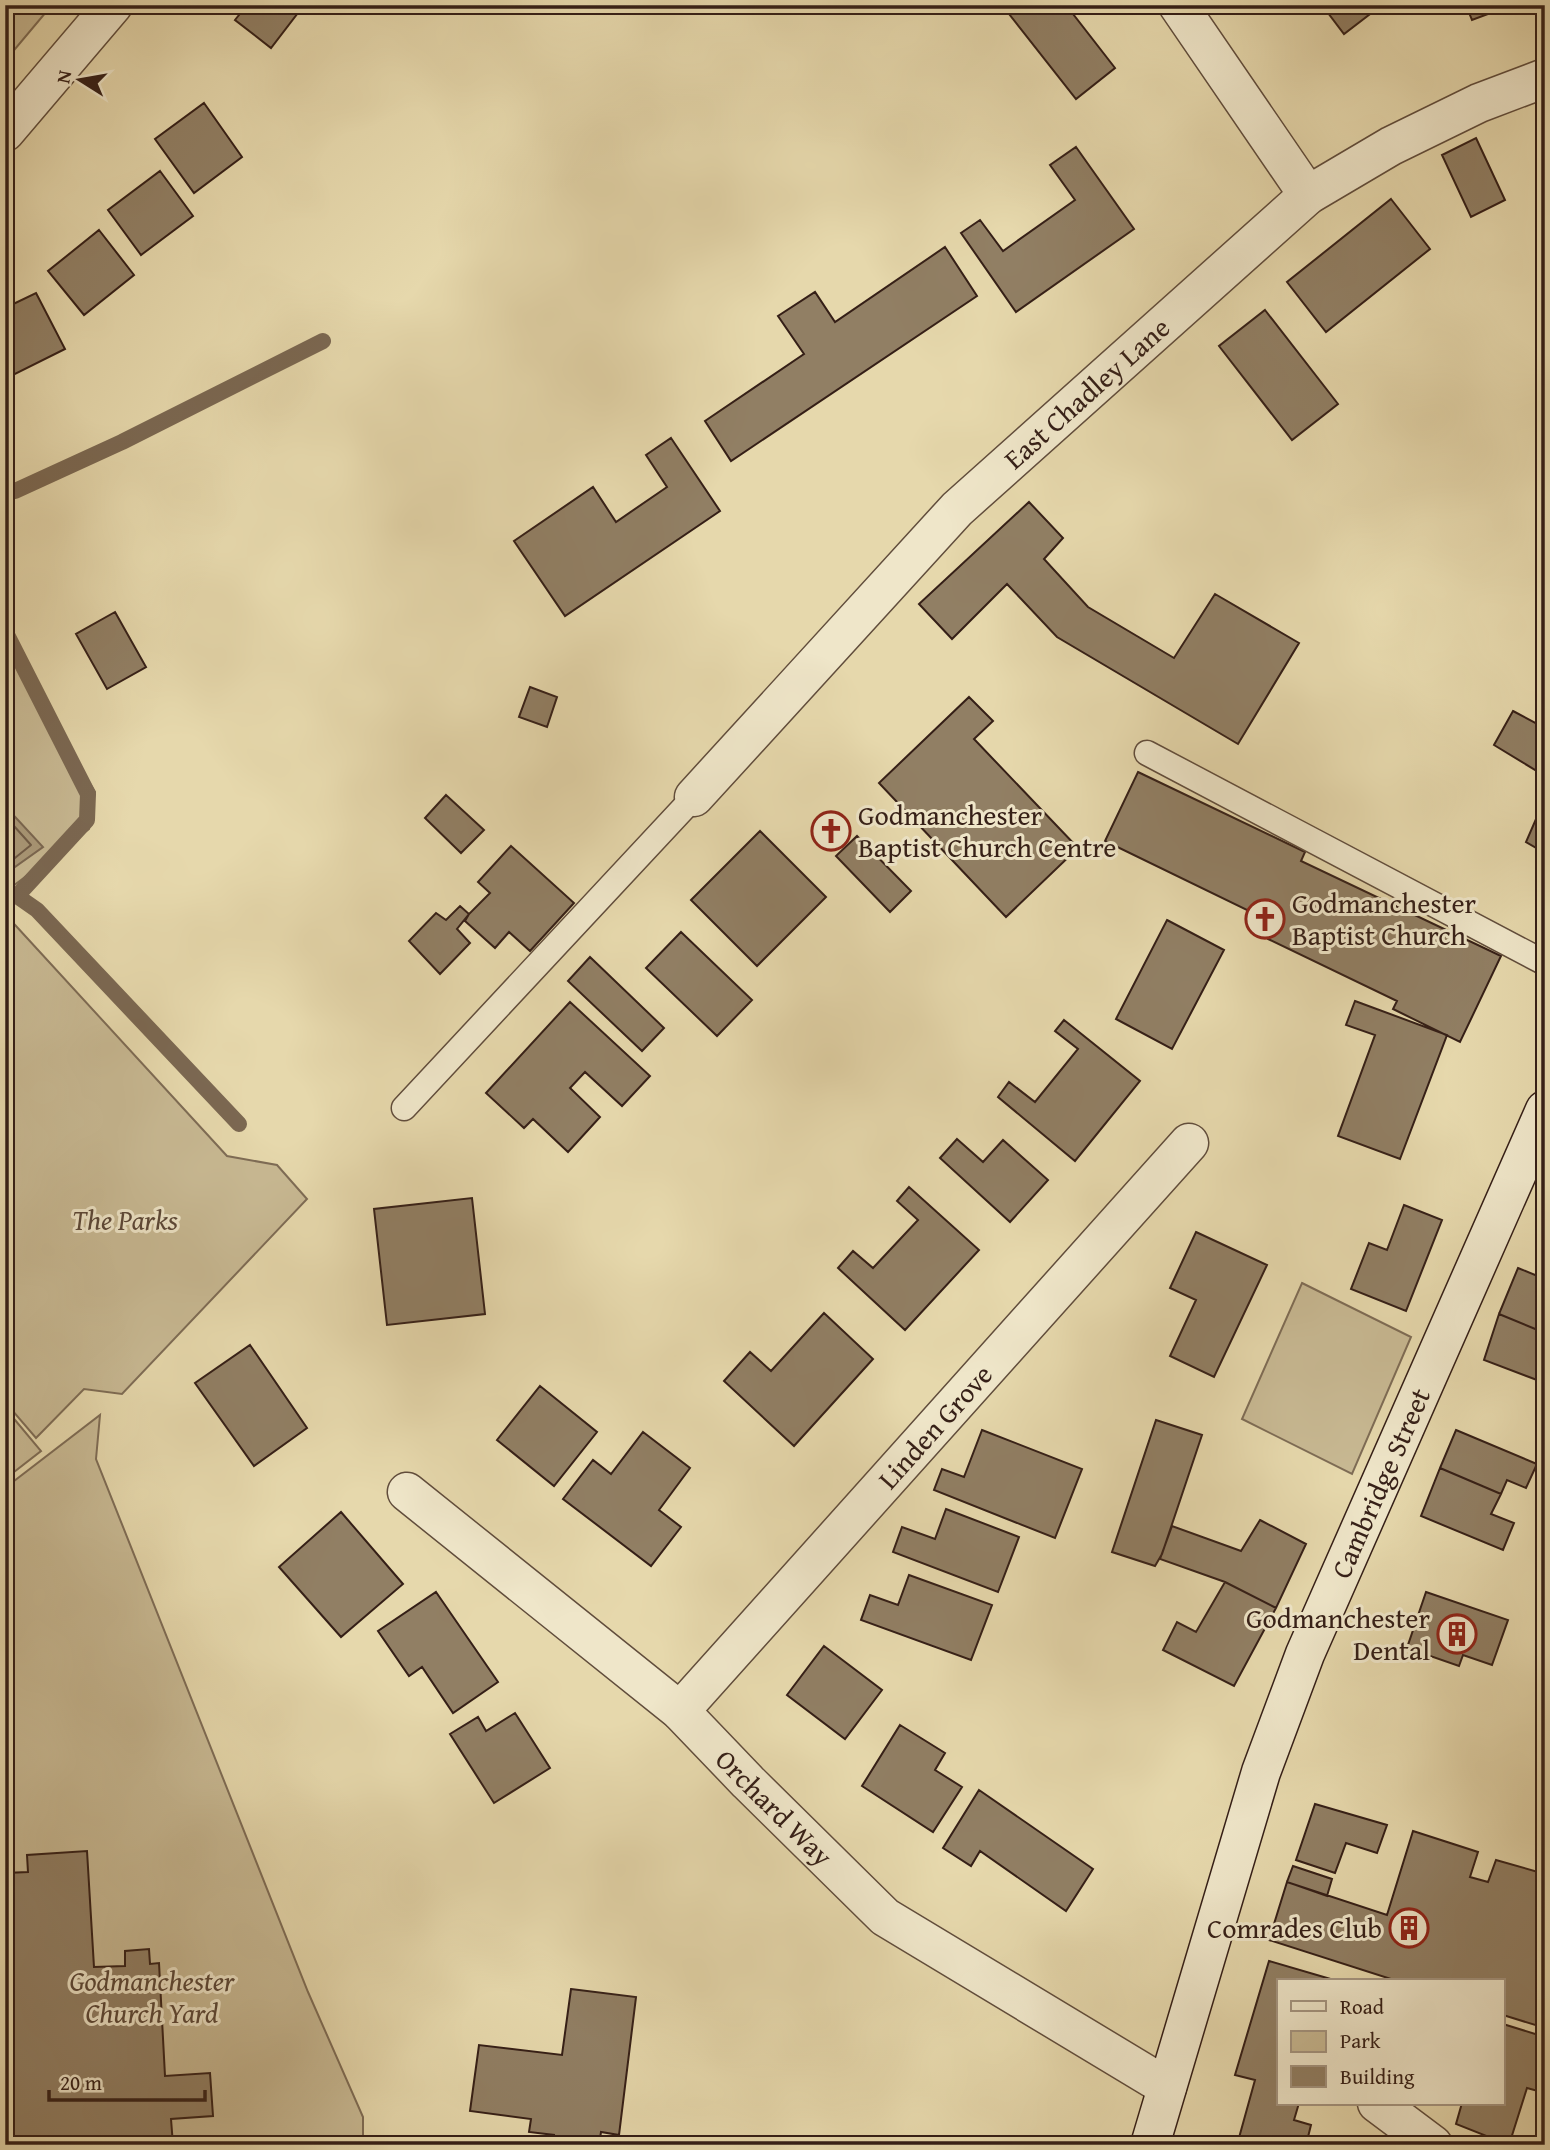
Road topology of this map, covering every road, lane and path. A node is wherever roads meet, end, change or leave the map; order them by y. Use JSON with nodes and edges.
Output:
{"nodes":[{"id":1,"x":114,"y":5,"type":"edge"},
{"id":2,"x":1178,"y":5,"type":"edge"},
{"id":3,"x":1545,"y":78,"type":"edge"},
{"id":4,"x":5,"y":132,"type":"edge"},
{"id":5,"x":1308,"y":195,"type":"junction"},
{"id":6,"x":1147,"y":753,"type":"dead end"},
{"id":7,"x":694,"y":797,"type":"joint"},
{"id":8,"x":1545,"y":962,"type":"edge"},
{"id":9,"x":404,"y":1108,"type":"dead end"},
{"id":10,"x":1545,"y":1110,"type":"edge"},
{"id":11,"x":1189,"y":1143,"type":"dead end"},
{"id":12,"x":407,"y":1492,"type":"dead end"},
{"id":13,"x":680,"y":1711,"type":"junction"},
{"id":14,"x":1167,"y":2087,"type":"junction"},
{"id":15,"x":1378,"y":2104,"type":"edge"},
{"id":16,"x":1150,"y":2145,"type":"edge"},
{"id":17,"x":1433,"y":2145,"type":"edge"}],
"edges":[{"from":1,"to":4,"type":"street"},
{"from":2,"to":5,"type":"street"},
{"from":3,"to":5,"type":"street","name":"East Chadley Lane"},
{"from":5,"to":7,"type":"street","name":"East Chadley Lane"},
{"from":6,"to":8,"type":"lane"},
{"from":7,"to":9,"type":"lane"},
{"from":10,"to":14,"type":"street","name":"Cambridge Street"},
{"from":11,"to":13,"type":"street","name":"Linden Grove"},
{"from":12,"to":13,"type":"street","name":"Orchard Way"},
{"from":13,"to":14,"type":"street","name":"Orchard Way"},
{"from":14,"to":16,"type":"street","name":"Cambridge Street"},
{"from":15,"to":17,"type":"street"}]}
